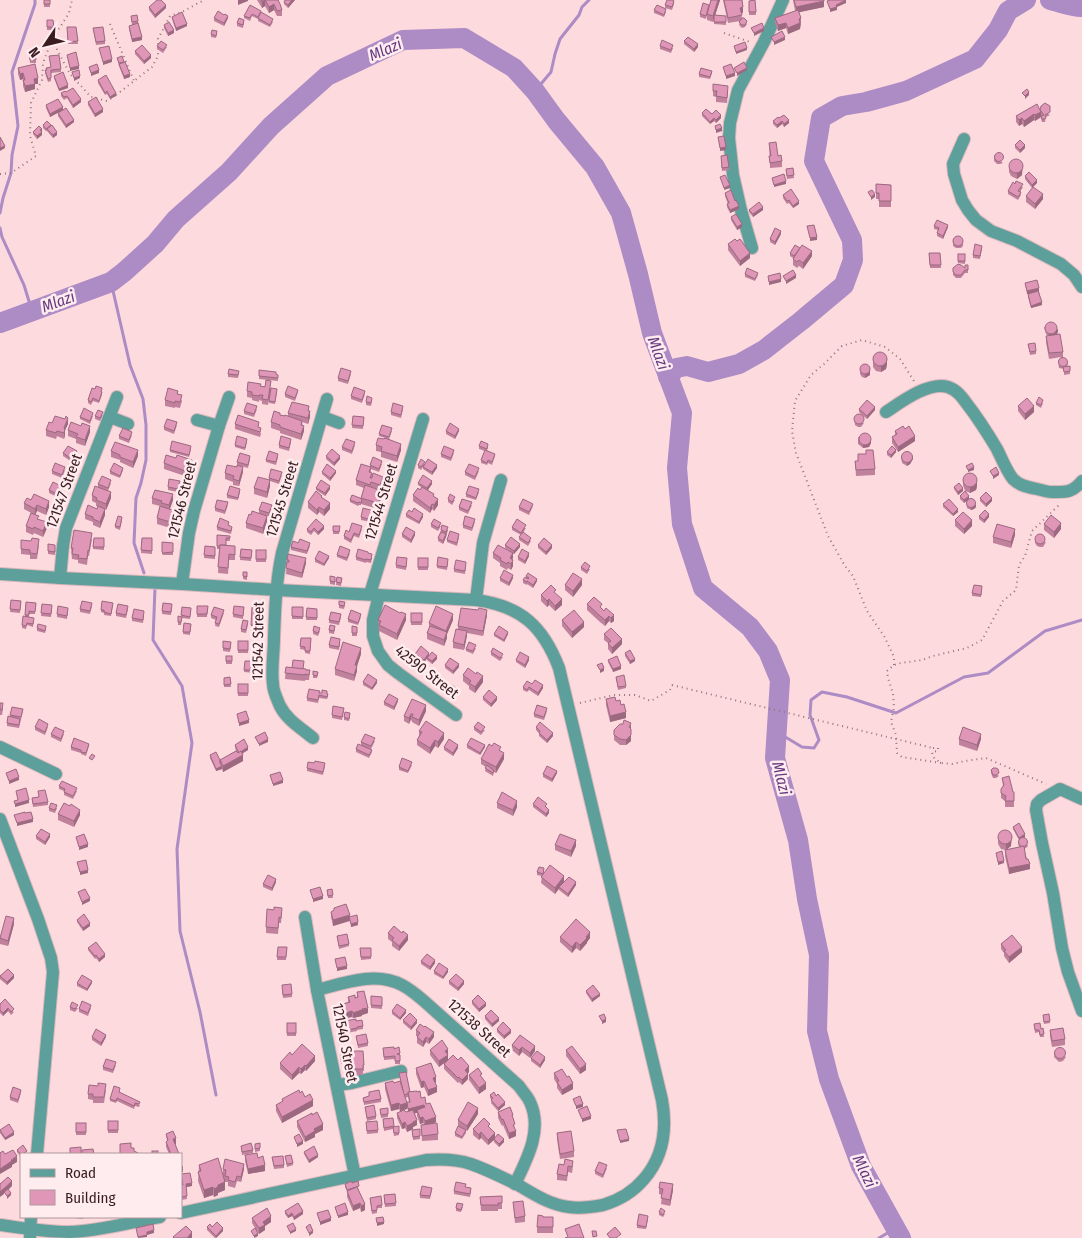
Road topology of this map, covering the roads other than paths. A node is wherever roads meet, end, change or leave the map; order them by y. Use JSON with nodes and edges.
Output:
{"nodes":[{"id":1,"x":783,"y":0,"type":"edge"},
{"id":2,"x":964,"y":139,"type":"dead end"},
{"id":3,"x":752,"y":248,"type":"dead end"},
{"id":4,"x":1082,"y":287,"type":"edge"},
{"id":5,"x":117,"y":397,"type":"dead end"},
{"id":6,"x":229,"y":397,"type":"dead end"},
{"id":7,"x":327,"y":399,"type":"dead end"},
{"id":8,"x":886,"y":412,"type":"dead end"},
{"id":9,"x":110,"y":417,"type":"junction"},
{"id":10,"x":323,"y":417,"type":"junction"},
{"id":11,"x":423,"y":419,"type":"dead end"},
{"id":12,"x":197,"y":420,"type":"dead end"},
{"id":13,"x":339,"y":423,"type":"dead end"},
{"id":14,"x":128,"y":424,"type":"dead end"},
{"id":15,"x":219,"y":426,"type":"junction"},
{"id":16,"x":501,"y":480,"type":"dead end"},
{"id":17,"x":1082,"y":481,"type":"edge"},
{"id":18,"x":0,"y":574,"type":"edge"},
{"id":19,"x":60,"y":578,"type":"junction"},
{"id":20,"x":182,"y":584,"type":"junction"},
{"id":21,"x":276,"y":590,"type":"junction"},
{"id":22,"x":375,"y":595,"type":"junction"},
{"id":23,"x":476,"y":600,"type":"junction"},
{"id":24,"x":456,"y":715,"type":"dead end"},
{"id":25,"x":313,"y":738,"type":"dead end"},
{"id":26,"x":0,"y":747,"type":"edge"},
{"id":27,"x":56,"y":774,"type":"dead end"},
{"id":28,"x":1082,"y":799,"type":"edge"},
{"id":29,"x":0,"y":819,"type":"edge"},
{"id":30,"x":305,"y":917,"type":"dead end"},
{"id":31,"x":317,"y":990,"type":"junction"},
{"id":32,"x":1082,"y":1012,"type":"edge"},
{"id":33,"x":401,"y":1072,"type":"edge"},
{"id":34,"x":337,"y":1085,"type":"junction"},
{"id":35,"x":37,"y":1153,"type":"edge"},
{"id":36,"x":355,"y":1176,"type":"junction"},
{"id":37,"x":515,"y":1184,"type":"junction"},
{"id":38,"x":182,"y":1213,"type":"edge"},
{"id":39,"x":154,"y":1218,"type":"edge"},
{"id":40,"x":0,"y":1225,"type":"edge"},
{"id":41,"x":31,"y":1228,"type":"edge"}],
"edges":[{"from":1,"to":3,"type":"street"},
{"from":2,"to":4,"type":"street"},
{"from":5,"to":9,"type":"street","name":"121547 Street"},
{"from":6,"to":15,"type":"street","name":"121546 Street"},
{"from":7,"to":10,"type":"street","name":"121545 Street"},
{"from":8,"to":17,"type":"street"},
{"from":9,"to":14,"type":"street"},
{"from":9,"to":19,"type":"street","name":"121547 Street"},
{"from":10,"to":13,"type":"street"},
{"from":10,"to":21,"type":"street","name":"121545 Street"},
{"from":11,"to":22,"type":"street","name":"121544 Street"},
{"from":12,"to":15,"type":"street"},
{"from":15,"to":20,"type":"street","name":"121546 Street"},
{"from":16,"to":23,"type":"street"},
{"from":18,"to":19,"type":"street"},
{"from":19,"to":20,"type":"street"},
{"from":20,"to":21,"type":"street"},
{"from":21,"to":22,"type":"street"},
{"from":21,"to":25,"type":"street","name":"121542 Street"},
{"from":22,"to":23,"type":"street"},
{"from":22,"to":24,"type":"street","name":"42590 Street"},
{"from":23,"to":37,"type":"street"},
{"from":26,"to":27,"type":"street"},
{"from":28,"to":32,"type":"street"},
{"from":29,"to":35,"type":"street"},
{"from":30,"to":31,"type":"street","name":"121540 Street"},
{"from":31,"to":34,"type":"street","name":"121540 Street"},
{"from":31,"to":37,"type":"street","name":"121538 Street"},
{"from":33,"to":34,"type":"street"},
{"from":34,"to":36,"type":"street","name":"121540 Street"},
{"from":36,"to":37,"type":"street"},
{"from":36,"to":38,"type":"street"},
{"from":39,"to":41,"type":"street"},
{"from":40,"to":41,"type":"street"}]}
